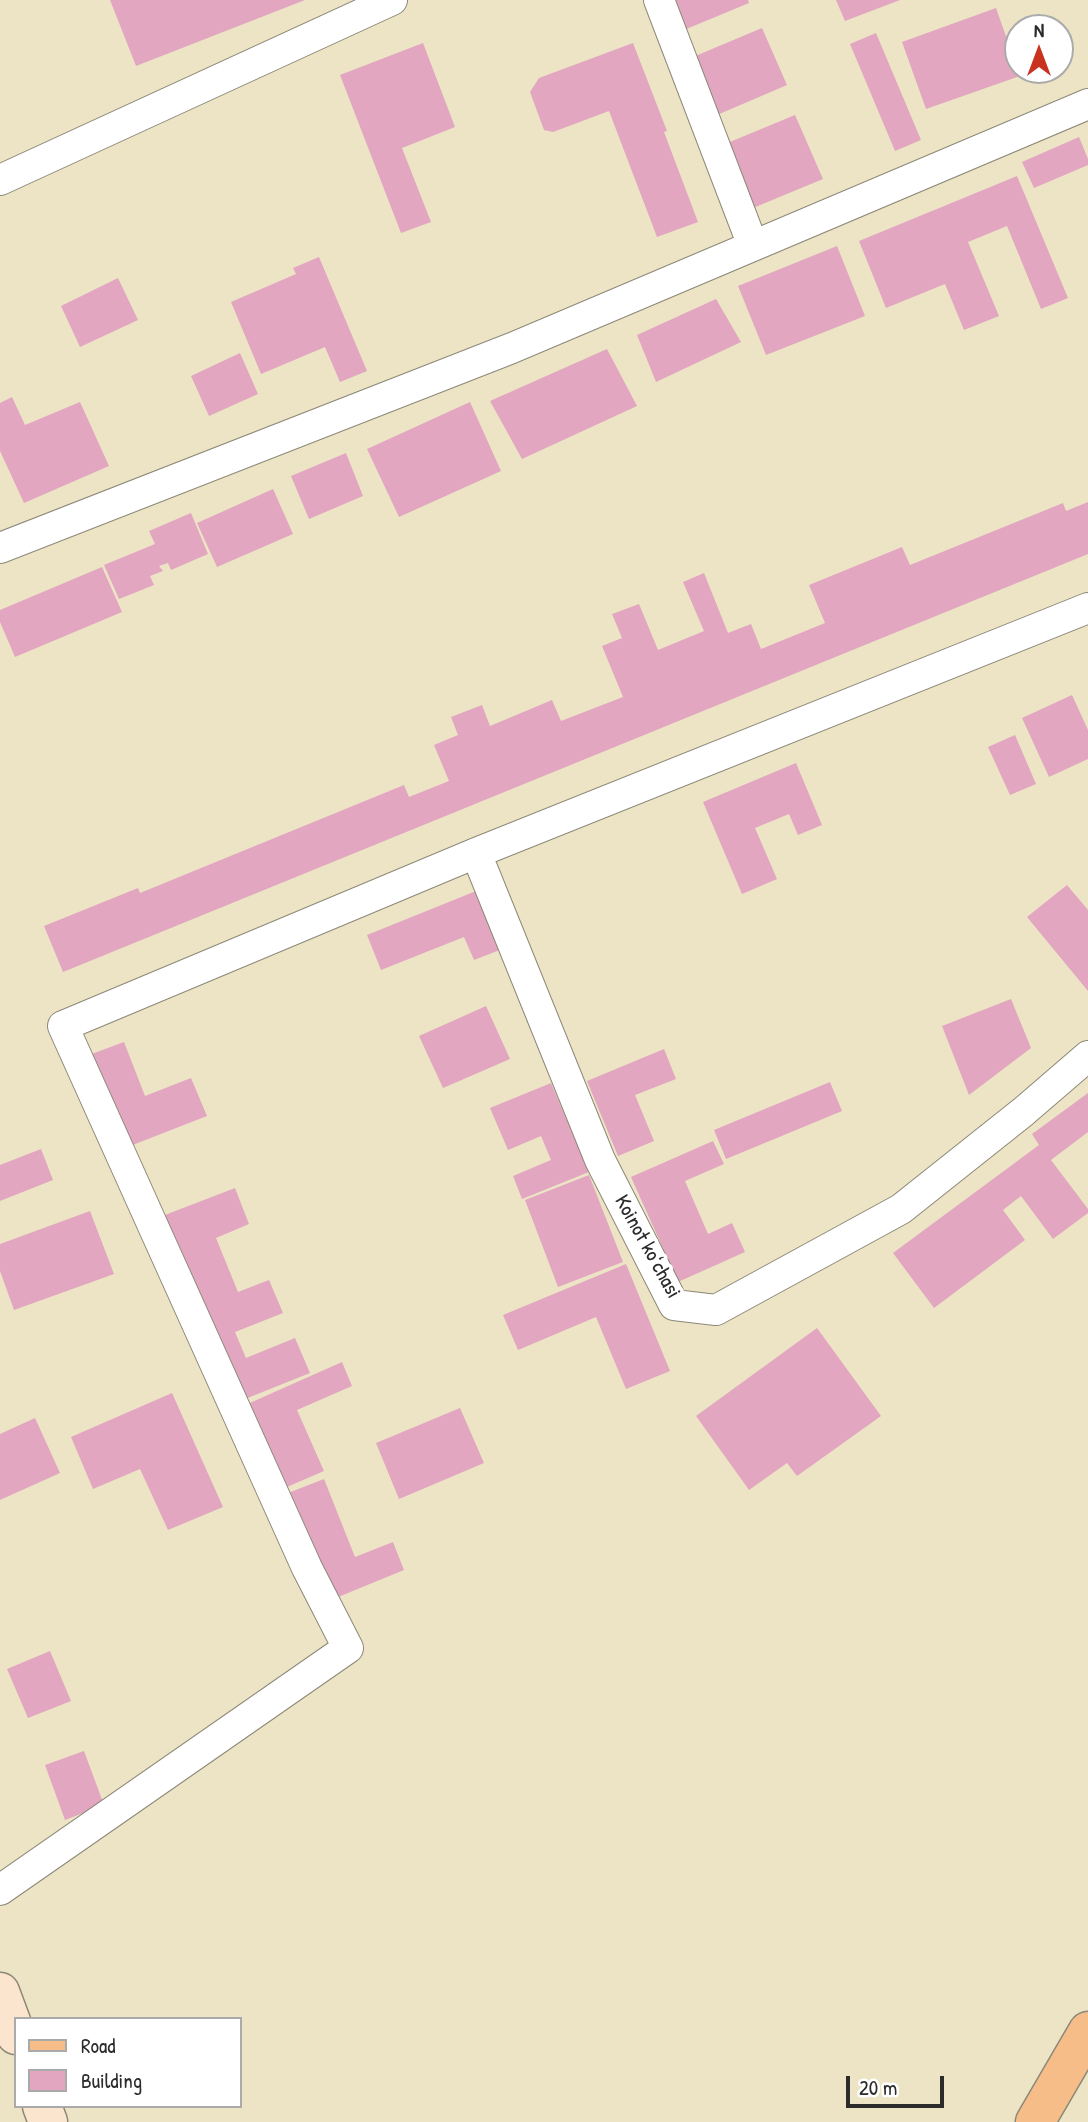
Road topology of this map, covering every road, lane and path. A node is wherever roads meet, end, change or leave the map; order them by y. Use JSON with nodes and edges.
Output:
{"nodes":[{"id":1,"x":392,"y":0,"type":"edge"},
{"id":2,"x":659,"y":0,"type":"edge"},
{"id":3,"x":1088,"y":104,"type":"edge"},
{"id":4,"x":0,"y":180,"type":"edge"},
{"id":5,"x":753,"y":246,"type":"junction"},
{"id":6,"x":0,"y":548,"type":"edge"},
{"id":7,"x":1088,"y":608,"type":"edge"},
{"id":8,"x":476,"y":853,"type":"junction"},
{"id":9,"x":1088,"y":1056,"type":"edge"},
{"id":10,"x":0,"y":1890,"type":"edge"},
{"id":11,"x":0,"y":1993,"type":"edge"},
{"id":12,"x":14,"y":2030,"type":"edge"},
{"id":13,"x":1088,"y":2031,"type":"edge"},
{"id":14,"x":1035,"y":2122,"type":"edge"}],
"edges":[{"from":1,"to":4,"type":"street"},
{"from":2,"to":5,"type":"street"},
{"from":3,"to":5,"type":"street"},
{"from":5,"to":6,"type":"street"},
{"from":7,"to":8,"type":"street"},
{"from":8,"to":9,"type":"street","name":"Koinot koʻchasi"},
{"from":8,"to":10,"type":"street"},
{"from":11,"to":12,"type":"main road"},
{"from":13,"to":14,"type":"main road"}]}
